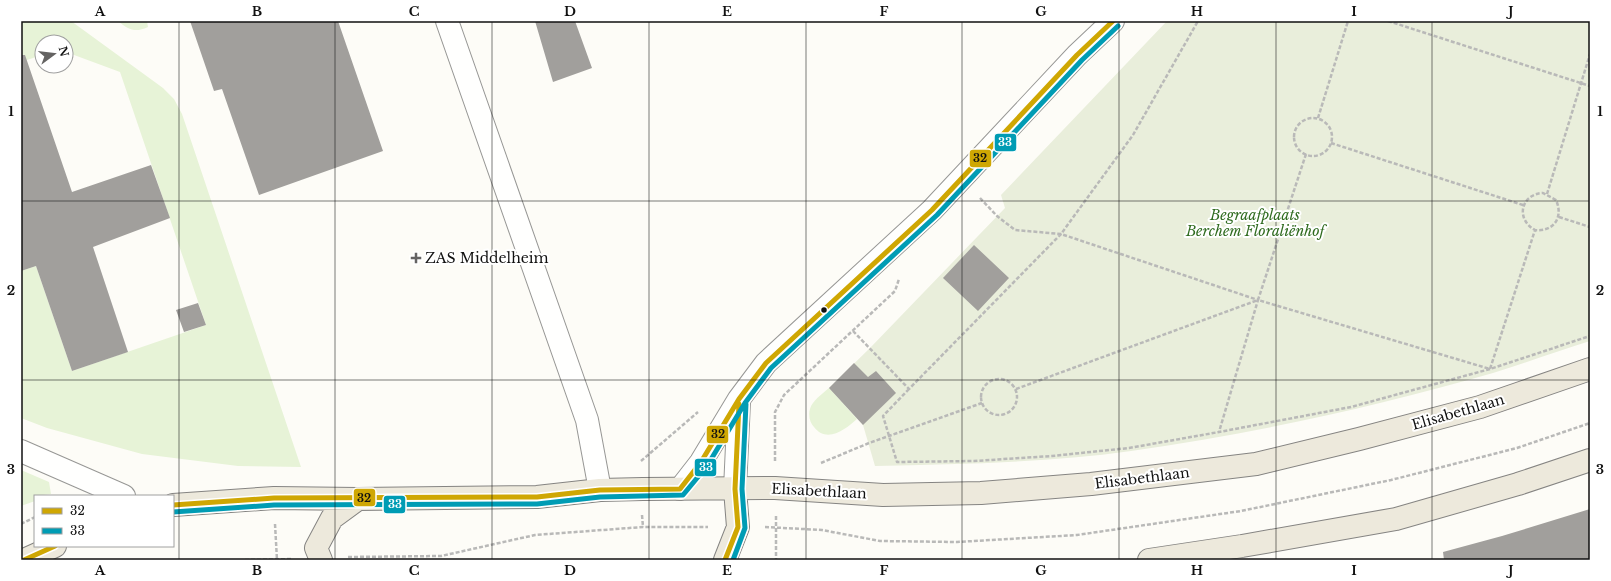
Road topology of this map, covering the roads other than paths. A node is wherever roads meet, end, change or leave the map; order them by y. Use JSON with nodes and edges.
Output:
{"nodes":[{"id":1,"x":447,"y":21,"type":"edge"},
{"id":2,"x":1113,"y":21,"type":"edge"},
{"id":3,"x":1590,"y":369,"type":"edge"},
{"id":4,"x":739,"y":399,"type":"junction"},
{"id":5,"x":21,"y":450,"type":"edge"},
{"id":6,"x":1590,"y":460,"type":"edge"},
{"id":7,"x":680,"y":489,"type":"junction"},
{"id":8,"x":734,"y":489,"type":"junction"},
{"id":9,"x":600,"y":490,"type":"junction"},
{"id":10,"x":122,"y":495,"type":"edge"},
{"id":11,"x":358,"y":499,"type":"junction"},
{"id":12,"x":174,"y":505,"type":"edge"},
{"id":13,"x":53,"y":547,"type":"edge"},
{"id":14,"x":320,"y":559,"type":"edge"},
{"id":15,"x":24,"y":560,"type":"edge"},
{"id":16,"x":725,"y":560,"type":"edge"},
{"id":17,"x":1149,"y":560,"type":"edge"}],
"edges":[{"from":1,"to":9,"type":"street"},
{"from":2,"to":4,"type":"street"},
{"from":3,"to":8,"type":"main road","name":"Elisabethlaan"},
{"from":4,"to":7,"type":"street"},
{"from":4,"to":8,"type":"street"},
{"from":5,"to":10,"type":"street"},
{"from":6,"to":17,"type":"main road"},
{"from":7,"to":8,"type":"main road","name":"Elisabethlaan"},
{"from":7,"to":9,"type":"main road","name":"Elisabethlaan"},
{"from":8,"to":16,"type":"main road"},
{"from":9,"to":11,"type":"main road","name":"Elisabethlaan"},
{"from":11,"to":12,"type":"main road","name":"Elisabethlaan"},
{"from":11,"to":14,"type":"main road"},
{"from":13,"to":15,"type":"main road"}]}
